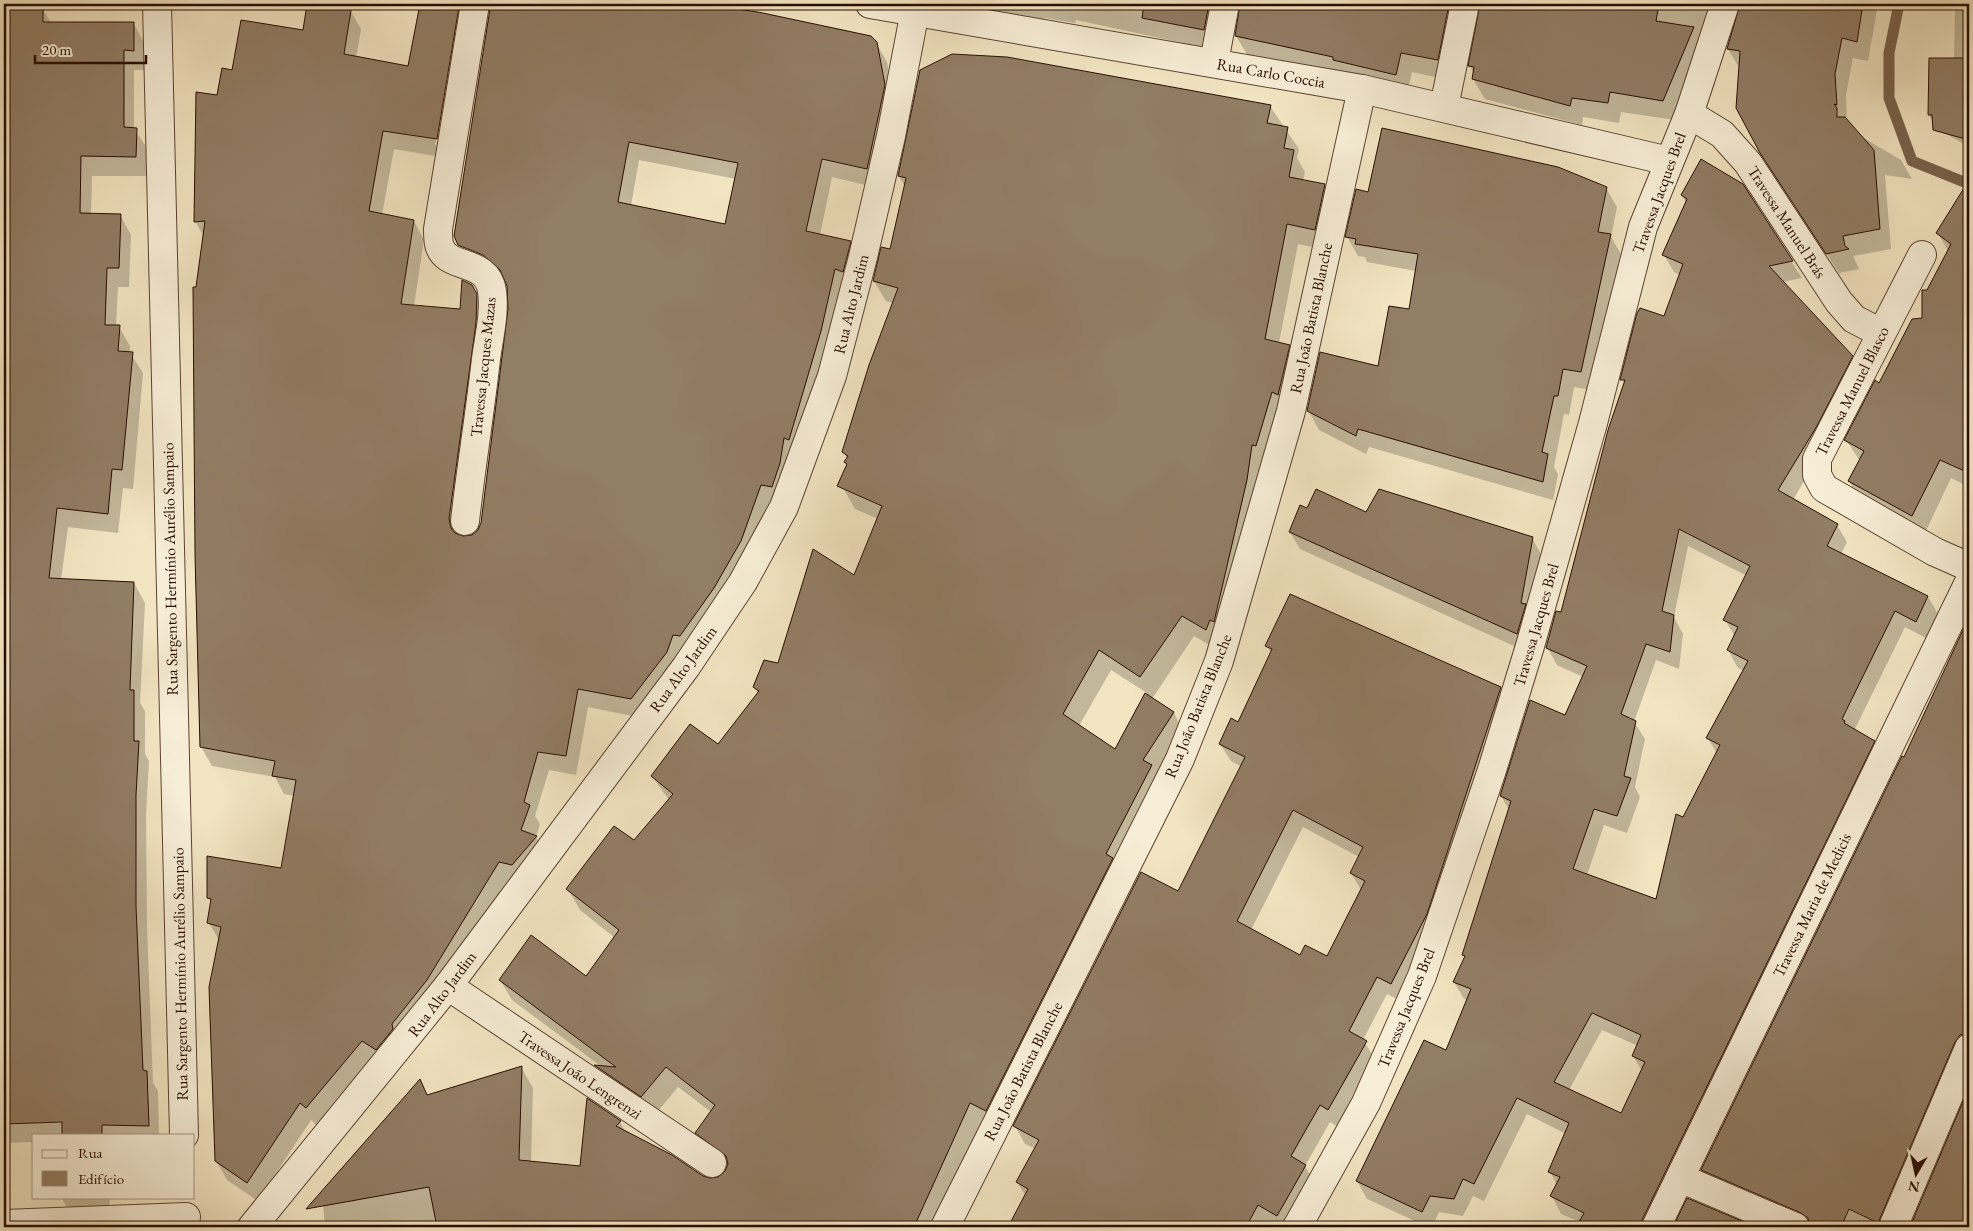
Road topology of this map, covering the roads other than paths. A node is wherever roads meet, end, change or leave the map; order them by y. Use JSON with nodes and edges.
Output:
{"nodes":[{"id":1,"x":157,"y":4,"type":"edge"},
{"id":2,"x":476,"y":4,"type":"edge"},
{"id":3,"x":870,"y":4,"type":"edge"},
{"id":4,"x":1224,"y":4,"type":"edge"},
{"id":5,"x":1465,"y":4,"type":"edge"},
{"id":6,"x":1724,"y":4,"type":"edge"},
{"id":7,"x":915,"y":11,"type":"junction"},
{"id":8,"x":982,"y":14,"type":"edge"},
{"id":9,"x":1214,"y":62,"type":"junction"},
{"id":10,"x":1362,"y":89,"type":"junction"},
{"id":11,"x":1444,"y":107,"type":"junction"},
{"id":12,"x":1689,"y":114,"type":"junction"},
{"id":13,"x":1669,"y":161,"type":"junction"},
{"id":14,"x":1922,"y":255,"type":"dead end"},
{"id":15,"x":1881,"y":333,"type":"junction"},
{"id":16,"x":465,"y":521,"type":"dead end"},
{"id":17,"x":1969,"y":567,"type":"edge"},
{"id":18,"x":1969,"y":582,"type":"edge"},
{"id":19,"x":448,"y":986,"type":"junction"},
{"id":20,"x":1969,"y":1048,"type":"edge"},
{"id":21,"x":184,"y":1134,"type":"edge"},
{"id":22,"x":712,"y":1163,"type":"dead end"},
{"id":23,"x":1680,"y":1178,"type":"junction"},
{"id":24,"x":186,"y":1214,"type":"edge"},
{"id":25,"x":4,"y":1224,"type":"edge"},
{"id":26,"x":1302,"y":1225,"type":"edge"},
{"id":27,"x":252,"y":1227,"type":"edge"},
{"id":28,"x":946,"y":1227,"type":"edge"},
{"id":29,"x":1656,"y":1227,"type":"edge"},
{"id":30,"x":1795,"y":1227,"type":"edge"},
{"id":31,"x":1893,"y":1227,"type":"edge"}],
"edges":[{"from":1,"to":21,"type":"street","name":"Rua Sargento Hermínio Aurélio Sampaio"},
{"from":2,"to":16,"type":"street","name":"Travessa Jacques Mazas"},
{"from":3,"to":7,"type":"street","name":"Rua Carlo Coccia"},
{"from":4,"to":9,"type":"street"},
{"from":5,"to":11,"type":"street"},
{"from":6,"to":12,"type":"street","name":"Travessa Jacques Brel"},
{"from":7,"to":8,"type":"street","name":"Rua Carlo Coccia"},
{"from":7,"to":19,"type":"street","name":"Rua Alto Jardim"},
{"from":8,"to":9,"type":"street","name":"Rua Carlo Coccia"},
{"from":9,"to":10,"type":"street","name":"Rua Carlo Coccia"},
{"from":10,"to":11,"type":"street","name":"Rua Carlo Coccia"},
{"from":10,"to":28,"type":"street","name":"Rua João Batista Blanche"},
{"from":11,"to":13,"type":"street","name":"Rua Carlo Coccia"},
{"from":12,"to":13,"type":"street","name":"Travessa Jacques Brel"},
{"from":12,"to":15,"type":"street","name":"Travessa Manuel Brás"},
{"from":13,"to":26,"type":"street","name":"Travessa Jacques Brel"},
{"from":14,"to":15,"type":"street","name":"Travessa Manuel Blasco"},
{"from":15,"to":17,"type":"street","name":"Travessa Manuel Blasco"},
{"from":18,"to":23,"type":"street","name":"Travessa Maria de Medicis"},
{"from":19,"to":22,"type":"street","name":"Travessa João Lengrenzi"},
{"from":19,"to":27,"type":"street","name":"Rua Alto Jardim"},
{"from":20,"to":31,"type":"street"},
{"from":23,"to":29,"type":"street","name":"Travessa Maria de Medicis"},
{"from":23,"to":30,"type":"street"},
{"from":24,"to":25,"type":"street"}]}
